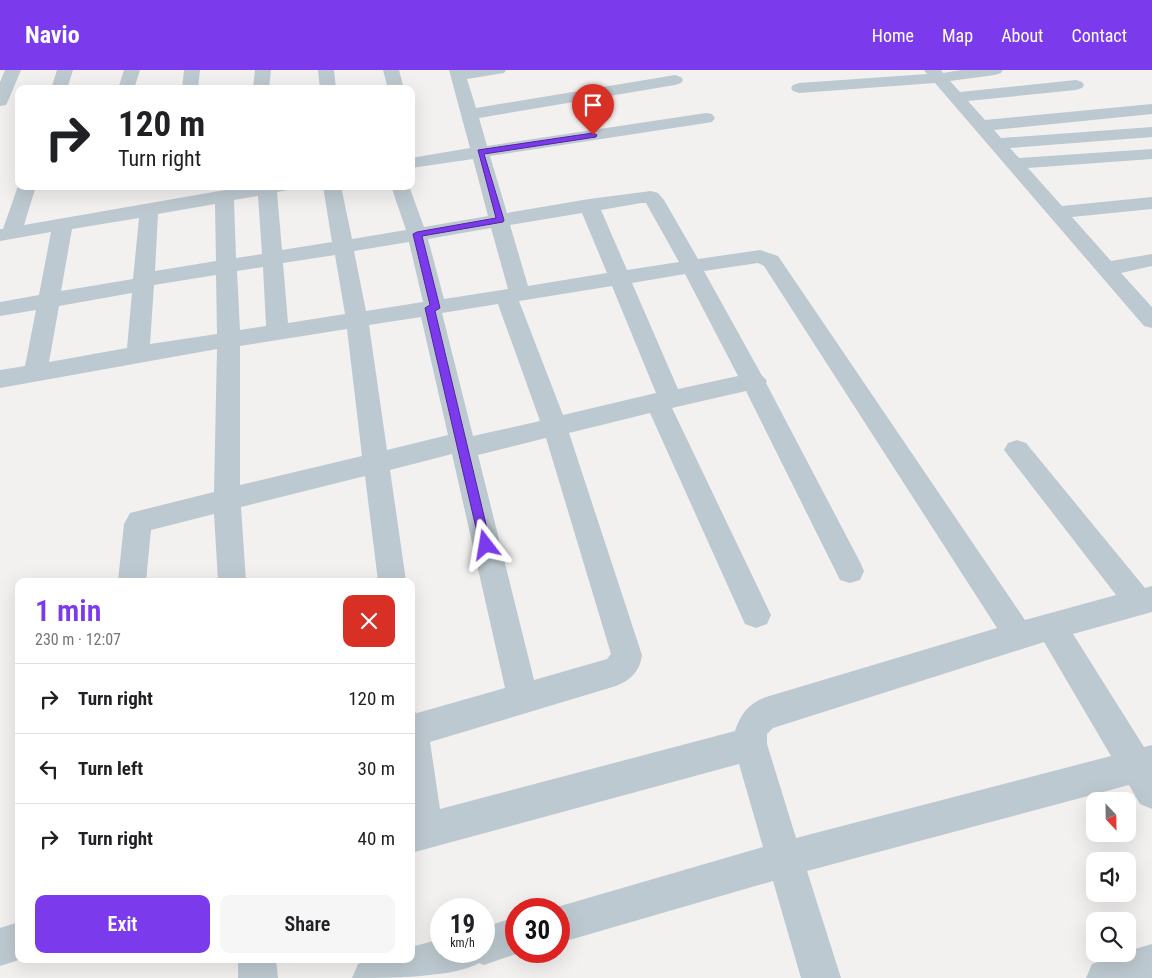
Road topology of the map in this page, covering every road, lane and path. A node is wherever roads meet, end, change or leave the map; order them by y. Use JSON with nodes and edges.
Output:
{"nodes":[{"id":1,"x":7,"y":70,"type":"edge"},
{"id":2,"x":13,"y":70,"type":"edge"},
{"id":3,"x":65,"y":70,"type":"edge"},
{"id":4,"x":132,"y":70,"type":"edge"},
{"id":5,"x":192,"y":70,"type":"edge"},
{"id":6,"x":263,"y":70,"type":"edge"},
{"id":7,"x":326,"y":70,"type":"edge"},
{"id":8,"x":391,"y":70,"type":"edge"},
{"id":9,"x":498,"y":70,"type":"edge"},
{"id":10,"x":995,"y":70,"type":"edge"},
{"id":11,"x":0,"y":71,"type":"edge"},
{"id":12,"x":458,"y":73,"type":"edge"},
{"id":13,"x":935,"y":74,"type":"edge"},
{"id":14,"x":675,"y":80,"type":"dead end"},
{"id":15,"x":60,"y":85,"type":"edge"},
{"id":16,"x":127,"y":85,"type":"edge"},
{"id":17,"x":190,"y":85,"type":"edge"},
{"id":18,"x":261,"y":85,"type":"edge"},
{"id":19,"x":328,"y":85,"type":"edge"},
{"id":20,"x":395,"y":85,"type":"edge"},
{"id":21,"x":1076,"y":85,"type":"dead end"},
{"id":22,"x":799,"y":88,"type":"dead end"},
{"id":23,"x":955,"y":97,"type":"junction"},
{"id":24,"x":0,"y":101,"type":"edge"},
{"id":25,"x":1152,"y":109,"type":"edge"},
{"id":26,"x":470,"y":114,"type":"junction"},
{"id":27,"x":706,"y":118,"type":"dead end"},
{"id":28,"x":980,"y":126,"type":"junction"},
{"id":29,"x":1152,"y":132,"type":"edge"},
{"id":30,"x":996,"y":144,"type":"junction"},
{"id":31,"x":480,"y":152,"type":"junction"},
{"id":32,"x":1152,"y":154,"type":"edge"},
{"id":33,"x":415,"y":157,"type":"edge"},
{"id":34,"x":1013,"y":164,"type":"junction"},
{"id":35,"x":24,"y":190,"type":"edge"},
{"id":36,"x":262,"y":190,"type":"edge"},
{"id":37,"x":274,"y":190,"type":"edge"},
{"id":38,"x":333,"y":190,"type":"edge"},
{"id":39,"x":401,"y":190,"type":"edge"},
{"id":40,"x":224,"y":196,"type":"junction"},
{"id":41,"x":1152,"y":203,"type":"edge"},
{"id":42,"x":589,"y":205,"type":"junction"},
{"id":43,"x":149,"y":210,"type":"junction"},
{"id":44,"x":1056,"y":212,"type":"junction"},
{"id":45,"x":500,"y":220,"type":"junction"},
{"id":46,"x":63,"y":224,"type":"junction"},
{"id":47,"x":5,"y":234,"type":"edge"},
{"id":48,"x":417,"y":234,"type":"junction"},
{"id":49,"x":343,"y":246,"type":"junction"},
{"id":50,"x":271,"y":258,"type":"junction"},
{"id":51,"x":1152,"y":260,"type":"edge"},
{"id":52,"x":227,"y":266,"type":"junction"},
{"id":53,"x":692,"y":267,"type":"junction"},
{"id":54,"x":1106,"y":268,"type":"junction"},
{"id":55,"x":618,"y":279,"type":"junction"},
{"id":56,"x":144,"y":282,"type":"junction"},
{"id":57,"x":513,"y":295,"type":"junction"},
{"id":58,"x":50,"y":300,"type":"junction"},
{"id":59,"x":432,"y":308,"type":"junction"},
{"id":60,"x":0,"y":309,"type":"edge"},
{"id":61,"x":357,"y":320,"type":"junction"},
{"id":62,"x":1152,"y":321,"type":"edge"},
{"id":63,"x":278,"y":332,"type":"junction"},
{"id":64,"x":229,"y":340,"type":"junction"},
{"id":65,"x":138,"y":354,"type":"junction"},
{"id":66,"x":35,"y":373,"type":"junction"},
{"id":67,"x":0,"y":379,"type":"edge"},
{"id":68,"x":755,"y":381,"type":"junction"},
{"id":69,"x":663,"y":400,"type":"junction"},
{"id":70,"x":554,"y":426,"type":"junction"},
{"id":71,"x":461,"y":446,"type":"junction"},
{"id":72,"x":1017,"y":450,"type":"dead end"},
{"id":73,"x":376,"y":463,"type":"junction"},
{"id":74,"x":227,"y":499,"type":"junction"},
{"id":75,"x":850,"y":571,"type":"dead end"},
{"id":76,"x":132,"y":578,"type":"edge"},
{"id":77,"x":232,"y":578,"type":"edge"},
{"id":78,"x":392,"y":578,"type":"edge"},
{"id":79,"x":1145,"y":600,"type":"edge"},
{"id":80,"x":756,"y":615,"type":"dead end"},
{"id":81,"x":1051,"y":626,"type":"junction"},
{"id":82,"x":1019,"y":636,"type":"junction"},
{"id":83,"x":523,"y":698,"type":"junction"},
{"id":84,"x":415,"y":730,"type":"edge"},
{"id":85,"x":750,"y":744,"type":"junction"},
{"id":86,"x":1147,"y":773,"type":"edge"},
{"id":87,"x":415,"y":782,"type":"edge"},
{"id":88,"x":418,"y":833,"type":"edge"},
{"id":89,"x":785,"y":859,"type":"junction"},
{"id":90,"x":570,"y":921,"type":"edge"},
{"id":91,"x":15,"y":943,"type":"edge"},
{"id":92,"x":0,"y":946,"type":"edge"},
{"id":93,"x":430,"y":961,"type":"edge"},
{"id":94,"x":257,"y":963,"type":"edge"},
{"id":95,"x":1152,"y":963,"type":"edge"},
{"id":96,"x":258,"y":978,"type":"edge"},
{"id":97,"x":372,"y":978,"type":"edge"},
{"id":98,"x":821,"y":978,"type":"edge"},
{"id":99,"x":1106,"y":978,"type":"edge"}],
"edges":[{"from":1,"to":11,"type":"street"},
{"from":2,"to":24,"type":"street"},
{"from":3,"to":15,"type":"street"},
{"from":4,"to":16,"type":"street"},
{"from":5,"to":17,"type":"street"},
{"from":6,"to":18,"type":"street"},
{"from":7,"to":19,"type":"street"},
{"from":8,"to":20,"type":"street"},
{"from":9,"to":12,"type":"street"},
{"from":10,"to":13,"type":"street"},
{"from":12,"to":26,"type":"street"},
{"from":13,"to":22,"type":"street"},
{"from":13,"to":23,"type":"street"},
{"from":14,"to":26,"type":"street"},
{"from":21,"to":23,"type":"street"},
{"from":23,"to":28,"type":"street"},
{"from":25,"to":28,"type":"street"},
{"from":26,"to":31,"type":"street"},
{"from":27,"to":31,"type":"street"},
{"from":28,"to":30,"type":"street"},
{"from":29,"to":30,"type":"street"},
{"from":30,"to":34,"type":"street"},
{"from":31,"to":33,"type":"street"},
{"from":31,"to":45,"type":"street"},
{"from":32,"to":34,"type":"street"},
{"from":34,"to":44,"type":"street"},
{"from":35,"to":47,"type":"street"},
{"from":36,"to":40,"type":"street"},
{"from":37,"to":50,"type":"street"},
{"from":38,"to":49,"type":"street"},
{"from":39,"to":48,"type":"street"},
{"from":40,"to":43,"type":"street"},
{"from":40,"to":52,"type":"street"},
{"from":41,"to":44,"type":"street"},
{"from":42,"to":45,"type":"street"},
{"from":42,"to":53,"type":"street"},
{"from":42,"to":55,"type":"street"},
{"from":43,"to":46,"type":"street"},
{"from":43,"to":56,"type":"street"},
{"from":44,"to":54,"type":"street"},
{"from":45,"to":48,"type":"street"},
{"from":45,"to":57,"type":"street"},
{"from":46,"to":47,"type":"street"},
{"from":46,"to":58,"type":"street"},
{"from":48,"to":49,"type":"street"},
{"from":48,"to":59,"type":"street"},
{"from":49,"to":50,"type":"street"},
{"from":49,"to":61,"type":"street"},
{"from":50,"to":52,"type":"street"},
{"from":50,"to":63,"type":"street"},
{"from":51,"to":54,"type":"street"},
{"from":52,"to":56,"type":"street"},
{"from":52,"to":64,"type":"street"},
{"from":53,"to":55,"type":"street"},
{"from":53,"to":68,"type":"street"},
{"from":53,"to":82,"type":"street"},
{"from":54,"to":62,"type":"street"},
{"from":55,"to":57,"type":"street"},
{"from":55,"to":69,"type":"street"},
{"from":56,"to":58,"type":"street"},
{"from":56,"to":65,"type":"street"},
{"from":57,"to":59,"type":"street"},
{"from":57,"to":70,"type":"street"},
{"from":58,"to":60,"type":"street"},
{"from":58,"to":66,"type":"street"},
{"from":59,"to":61,"type":"street"},
{"from":59,"to":71,"type":"street"},
{"from":61,"to":63,"type":"street"},
{"from":61,"to":73,"type":"street"},
{"from":63,"to":64,"type":"street"},
{"from":64,"to":65,"type":"street"},
{"from":64,"to":74,"type":"street"},
{"from":65,"to":66,"type":"street"},
{"from":66,"to":67,"type":"street"},
{"from":68,"to":69,"type":"street"},
{"from":68,"to":75,"type":"street"},
{"from":69,"to":70,"type":"street"},
{"from":69,"to":80,"type":"street"},
{"from":70,"to":71,"type":"street"},
{"from":70,"to":83,"type":"street"},
{"from":71,"to":73,"type":"street"},
{"from":71,"to":83,"type":"street"},
{"from":72,"to":79,"type":"street"},
{"from":73,"to":74,"type":"street"},
{"from":73,"to":78,"type":"street"},
{"from":74,"to":76,"type":"street"},
{"from":74,"to":77,"type":"street"},
{"from":79,"to":81,"type":"street"},
{"from":81,"to":82,"type":"street"},
{"from":81,"to":86,"type":"street"},
{"from":82,"to":85,"type":"street"},
{"from":83,"to":84,"type":"street"},
{"from":85,"to":88,"type":"street"},
{"from":85,"to":89,"type":"street"},
{"from":86,"to":89,"type":"street"},
{"from":87,"to":88,"type":"street"},
{"from":89,"to":90,"type":"street"},
{"from":89,"to":98,"type":"street"},
{"from":91,"to":92,"type":"street"},
{"from":93,"to":97,"type":"street"},
{"from":94,"to":96,"type":"street"},
{"from":95,"to":99,"type":"street"}]}
